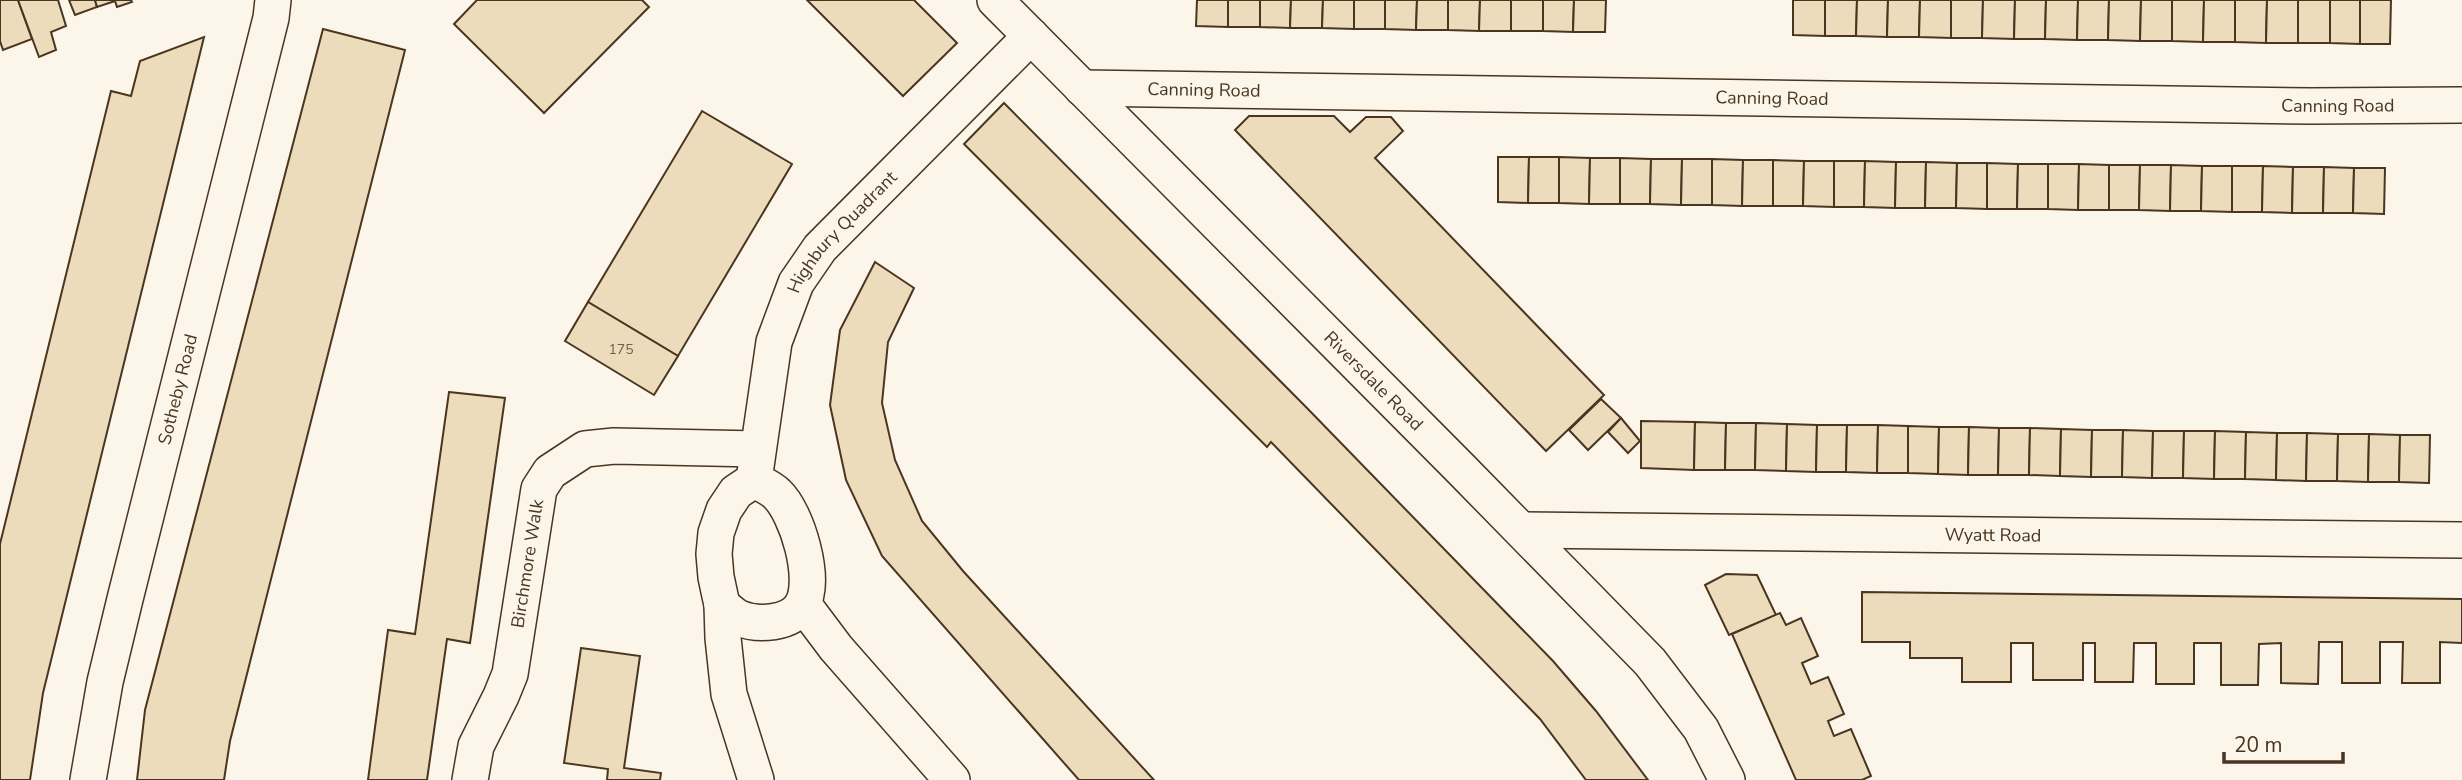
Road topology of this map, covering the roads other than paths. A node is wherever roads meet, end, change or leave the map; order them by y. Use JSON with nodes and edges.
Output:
{"nodes":[{"id":1,"x":273,"y":0,"type":"edge"},
{"id":2,"x":995,"y":0,"type":"edge"},
{"id":3,"x":1031,"y":36,"type":"junction"},
{"id":4,"x":1082,"y":88,"type":"junction"},
{"id":5,"x":2462,"y":105,"type":"edge"},
{"id":6,"x":756,"y":465,"type":"junction"},
{"id":7,"x":1522,"y":530,"type":"junction"},
{"id":8,"x":2462,"y":540,"type":"edge"},
{"id":9,"x":803,"y":604,"type":"junction"},
{"id":10,"x":722,"y":605,"type":"junction"},
{"id":11,"x":88,"y":780,"type":"edge"},
{"id":12,"x":470,"y":780,"type":"edge"},
{"id":13,"x":756,"y":780,"type":"edge"},
{"id":14,"x":952,"y":780,"type":"edge"},
{"id":15,"x":1727,"y":780,"type":"edge"}],
"edges":[{"from":1,"to":11,"type":"street","name":"Sotheby Road"},
{"from":2,"to":3,"type":"street","name":"Riversdale Road"},
{"from":3,"to":4,"type":"street","name":"Riversdale Road"},
{"from":3,"to":6,"type":"street","name":"Highbury Quadrant"},
{"from":4,"to":5,"type":"street","name":"Canning Road"},
{"from":4,"to":7,"type":"street","name":"Riversdale Road"},
{"from":6,"to":9,"type":"street"},
{"from":6,"to":10,"type":"street"},
{"from":6,"to":12,"type":"street","name":"Birchmore Walk"},
{"from":7,"to":8,"type":"street","name":"Wyatt Road"},
{"from":7,"to":15,"type":"street","name":"Riversdale Road"},
{"from":9,"to":10,"type":"street"},
{"from":9,"to":14,"type":"street"},
{"from":10,"to":13,"type":"street"}]}
